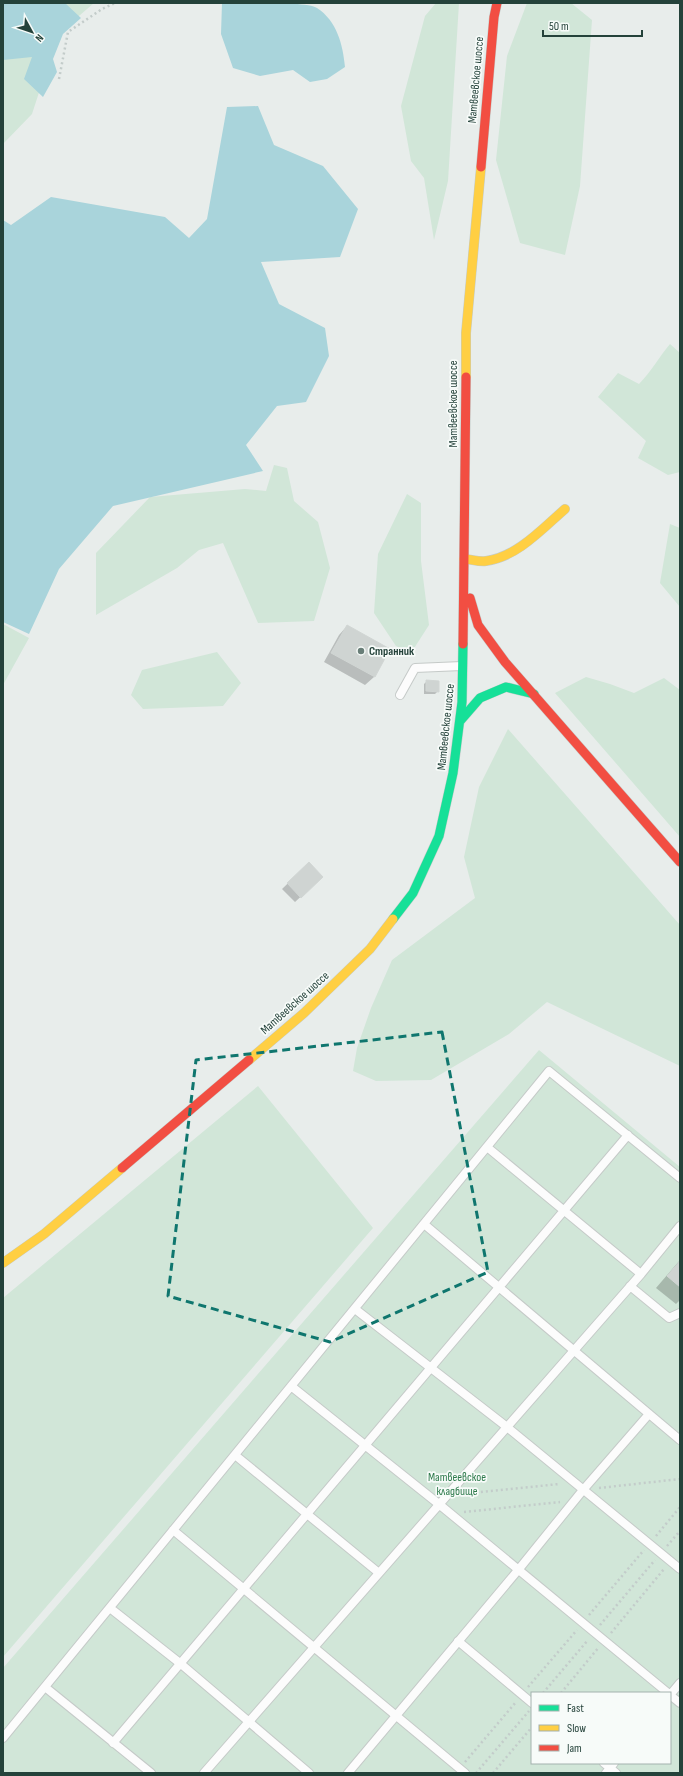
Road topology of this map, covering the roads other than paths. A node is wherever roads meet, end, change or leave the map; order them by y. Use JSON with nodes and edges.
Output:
{"nodes":[{"id":1,"x":497,"y":3,"type":"edge"},
{"id":2,"x":565,"y":508,"type":"dead end"},
{"id":3,"x":464,"y":559,"type":"junction"},
{"id":4,"x":464,"y":578,"type":"junction"},
{"id":5,"x":463,"y":666,"type":"junction"},
{"id":6,"x":534,"y":694,"type":"junction"},
{"id":7,"x":400,"y":695,"type":"dead end"},
{"id":8,"x":460,"y":721,"type":"junction"},
{"id":9,"x":680,"y":862,"type":"edge"},
{"id":10,"x":628,"y":1136,"type":"junction"},
{"id":11,"x":487,"y":1147,"type":"junction"},
{"id":12,"x":680,"y":1178,"type":"edge"},
{"id":13,"x":564,"y":1210,"type":"junction"},
{"id":14,"x":424,"y":1224,"type":"junction"},
{"id":15,"x":680,"y":1226,"type":"edge"},
{"id":16,"x":3,"y":1263,"type":"edge"},
{"id":17,"x":641,"y":1274,"type":"junction"},
{"id":18,"x":630,"y":1286,"type":"junction"},
{"id":19,"x":498,"y":1287,"type":"junction"},
{"id":20,"x":355,"y":1309,"type":"junction"},
{"id":21,"x":680,"y":1314,"type":"edge"},
{"id":22,"x":574,"y":1350,"type":"junction"},
{"id":23,"x":431,"y":1368,"type":"junction"},
{"id":24,"x":291,"y":1386,"type":"junction"},
{"id":25,"x":649,"y":1414,"type":"junction"},
{"id":26,"x":507,"y":1427,"type":"junction"},
{"id":27,"x":680,"y":1440,"type":"edge"},
{"id":28,"x":366,"y":1446,"type":"junction"},
{"id":29,"x":235,"y":1454,"type":"junction"},
{"id":30,"x":583,"y":1490,"type":"junction"},
{"id":31,"x":440,"y":1505,"type":"junction"},
{"id":32,"x":308,"y":1514,"type":"junction"},
{"id":33,"x":173,"y":1530,"type":"junction"},
{"id":34,"x":680,"y":1569,"type":"edge"},
{"id":35,"x":519,"y":1570,"type":"junction"},
{"id":36,"x":379,"y":1573,"type":"junction"},
{"id":37,"x":245,"y":1588,"type":"junction"},
{"id":38,"x":110,"y":1608,"type":"junction"},
{"id":39,"x":458,"y":1641,"type":"junction"},
{"id":40,"x":313,"y":1647,"type":"junction"},
{"id":41,"x":181,"y":1664,"type":"junction"},
{"id":42,"x":680,"y":1683,"type":"edge"},
{"id":43,"x":45,"y":1687,"type":"junction"},
{"id":44,"x":666,"y":1692,"type":"edge"},
{"id":45,"x":671,"y":1694,"type":"edge"},
{"id":46,"x":671,"y":1696,"type":"edge"},
{"id":47,"x":531,"y":1703,"type":"edge"},
{"id":48,"x":680,"y":1703,"type":"edge"},
{"id":49,"x":396,"y":1716,"type":"junction"},
{"id":50,"x":249,"y":1722,"type":"junction"},
{"id":51,"x":3,"y":1738,"type":"edge"},
{"id":52,"x":114,"y":1743,"type":"junction"},
{"id":53,"x":462,"y":1771,"type":"edge"},
{"id":54,"x":151,"y":1773,"type":"edge"},
{"id":55,"x":204,"y":1773,"type":"edge"},
{"id":56,"x":309,"y":1773,"type":"edge"},
{"id":57,"x":348,"y":1773,"type":"edge"}],
"edges":[{"from":1,"to":3,"type":"main road","name":"Матвеевское шоссе"},
{"from":2,"to":3,"type":"main road"},
{"from":3,"to":4,"type":"main road","name":"Матвеевское шоссе"},
{"from":4,"to":5,"type":"main road","name":"Матвеевское шоссе"},
{"from":4,"to":6,"type":"main road"},
{"from":5,"to":7,"type":"lane"},
{"from":5,"to":8,"type":"main road","name":"Матвеевское шоссе"},
{"from":6,"to":8,"type":"main road"},
{"from":6,"to":9,"type":"main road"},
{"from":8,"to":16,"type":"main road","name":"Матвеевское шоссе"},
{"from":10,"to":11,"type":"lane"},
{"from":10,"to":12,"type":"lane"},
{"from":10,"to":13,"type":"lane"},
{"from":11,"to":13,"type":"lane"},
{"from":11,"to":14,"type":"lane"},
{"from":13,"to":17,"type":"lane"},
{"from":13,"to":19,"type":"lane"},
{"from":14,"to":19,"type":"lane"},
{"from":14,"to":20,"type":"lane"},
{"from":15,"to":17,"type":"lane"},
{"from":17,"to":18,"type":"lane"},
{"from":18,"to":21,"type":"lane"},
{"from":18,"to":22,"type":"lane"},
{"from":19,"to":22,"type":"lane"},
{"from":19,"to":23,"type":"lane"},
{"from":20,"to":23,"type":"lane"},
{"from":20,"to":24,"type":"lane"},
{"from":22,"to":25,"type":"lane"},
{"from":22,"to":26,"type":"lane"},
{"from":23,"to":26,"type":"lane"},
{"from":23,"to":28,"type":"lane"},
{"from":24,"to":28,"type":"lane"},
{"from":24,"to":29,"type":"lane"},
{"from":25,"to":27,"type":"lane"},
{"from":25,"to":30,"type":"lane"},
{"from":26,"to":30,"type":"lane"},
{"from":26,"to":31,"type":"lane"},
{"from":28,"to":31,"type":"lane"},
{"from":28,"to":32,"type":"lane"},
{"from":29,"to":32,"type":"lane"},
{"from":29,"to":33,"type":"lane"},
{"from":30,"to":34,"type":"lane"},
{"from":30,"to":35,"type":"lane"},
{"from":31,"to":35,"type":"lane"},
{"from":31,"to":36,"type":"lane"},
{"from":32,"to":36,"type":"lane"},
{"from":32,"to":37,"type":"lane"},
{"from":33,"to":37,"type":"lane"},
{"from":33,"to":38,"type":"lane"},
{"from":35,"to":39,"type":"lane"},
{"from":35,"to":44,"type":"lane"},
{"from":36,"to":40,"type":"lane"},
{"from":37,"to":40,"type":"lane"},
{"from":37,"to":41,"type":"lane"},
{"from":38,"to":41,"type":"lane"},
{"from":38,"to":43,"type":"lane"},
{"from":39,"to":47,"type":"lane"},
{"from":39,"to":49,"type":"lane"},
{"from":40,"to":49,"type":"lane"},
{"from":40,"to":50,"type":"lane"},
{"from":41,"to":50,"type":"lane"},
{"from":41,"to":52,"type":"lane"},
{"from":42,"to":45,"type":"lane"},
{"from":43,"to":51,"type":"lane"},
{"from":43,"to":52,"type":"lane"},
{"from":46,"to":48,"type":"lane"},
{"from":49,"to":53,"type":"lane"},
{"from":49,"to":57,"type":"lane"},
{"from":50,"to":55,"type":"lane"},
{"from":50,"to":56,"type":"lane"},
{"from":52,"to":54,"type":"lane"}]}
